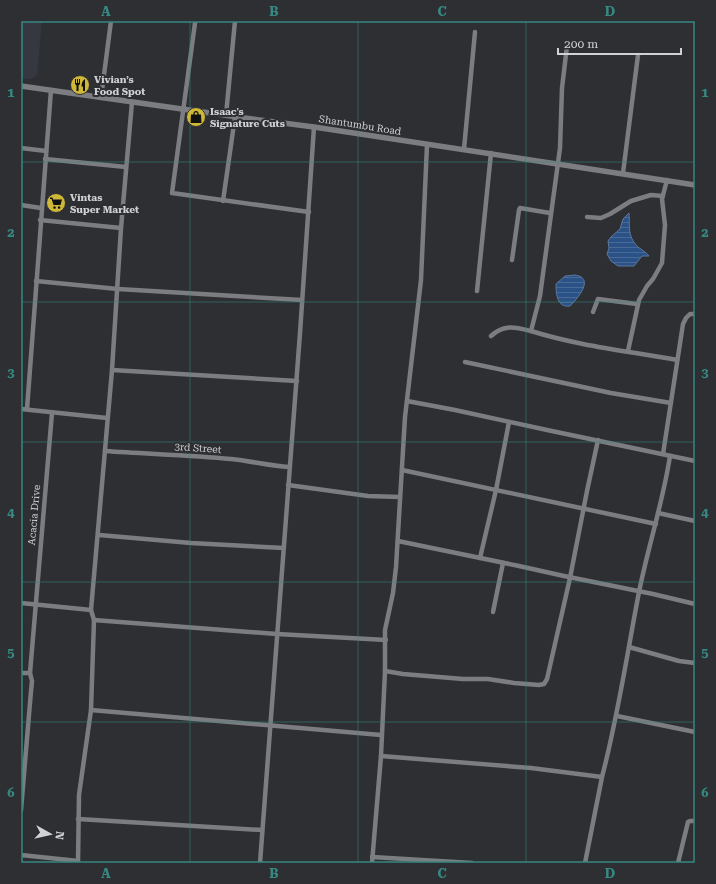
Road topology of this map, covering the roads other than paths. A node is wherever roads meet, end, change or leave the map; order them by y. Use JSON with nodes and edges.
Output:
{"nodes":[{"id":1,"x":111,"y":21,"type":"edge"},
{"id":2,"x":235,"y":21,"type":"edge"},
{"id":3,"x":196,"y":23,"type":"dead end"},
{"id":4,"x":475,"y":32,"type":"dead end"},
{"id":5,"x":566,"y":46,"type":"dead end"},
{"id":6,"x":638,"y":55,"type":"dead end"},
{"id":7,"x":21,"y":86,"type":"edge"},
{"id":8,"x":51,"y":90,"type":"junction"},
{"id":9,"x":102,"y":98,"type":"junction"},
{"id":10,"x":132,"y":102,"type":"junction"},
{"id":11,"x":184,"y":110,"type":"junction"},
{"id":12,"x":226,"y":115,"type":"junction"},
{"id":13,"x":235,"y":117,"type":"junction"},
{"id":14,"x":314,"y":127,"type":"junction"},
{"id":15,"x":427,"y":145,"type":"junction"},
{"id":16,"x":21,"y":148,"type":"edge"},
{"id":17,"x":464,"y":149,"type":"junction"},
{"id":18,"x":46,"y":152,"type":"junction"},
{"id":19,"x":491,"y":153,"type":"junction"},
{"id":20,"x":45,"y":159,"type":"junction"},
{"id":21,"x":557,"y":163,"type":"junction"},
{"id":22,"x":126,"y":167,"type":"junction"},
{"id":23,"x":623,"y":173,"type":"junction"},
{"id":24,"x":667,"y":180,"type":"junction"},
{"id":25,"x":695,"y":185,"type":"edge"},
{"id":26,"x":662,"y":196,"type":"junction"},
{"id":27,"x":223,"y":201,"type":"junction"},
{"id":28,"x":21,"y":205,"type":"edge"},
{"id":29,"x":41,"y":208,"type":"junction"},
{"id":30,"x":309,"y":212,"type":"junction"},
{"id":31,"x":550,"y":213,"type":"junction"},
{"id":32,"x":587,"y":217,"type":"dead end"},
{"id":33,"x":40,"y":220,"type":"junction"},
{"id":34,"x":121,"y":228,"type":"junction"},
{"id":35,"x":512,"y":260,"type":"dead end"},
{"id":36,"x":36,"y":281,"type":"junction"},
{"id":37,"x":118,"y":289,"type":"junction"},
{"id":38,"x":477,"y":291,"type":"dead end"},
{"id":39,"x":302,"y":300,"type":"junction"},
{"id":40,"x":637,"y":304,"type":"junction"},
{"id":41,"x":593,"y":312,"type":"dead end"},
{"id":42,"x":695,"y":314,"type":"edge"},
{"id":43,"x":531,"y":331,"type":"junction"},
{"id":44,"x":491,"y":336,"type":"dead end"},
{"id":45,"x":628,"y":351,"type":"junction"},
{"id":46,"x":677,"y":360,"type":"junction"},
{"id":47,"x":465,"y":362,"type":"dead end"},
{"id":48,"x":112,"y":370,"type":"junction"},
{"id":49,"x":297,"y":381,"type":"junction"},
{"id":50,"x":407,"y":401,"type":"junction"},
{"id":51,"x":670,"y":403,"type":"junction"},
{"id":52,"x":21,"y":409,"type":"edge"},
{"id":53,"x":27,"y":410,"type":"junction"},
{"id":54,"x":52,"y":413,"type":"junction"},
{"id":55,"x":107,"y":418,"type":"junction"},
{"id":56,"x":509,"y":422,"type":"junction"},
{"id":57,"x":598,"y":440,"type":"junction"},
{"id":58,"x":105,"y":451,"type":"junction"},
{"id":59,"x":663,"y":454,"type":"junction"},
{"id":60,"x":670,"y":456,"type":"junction"},
{"id":61,"x":695,"y":461,"type":"edge"},
{"id":62,"x":289,"y":467,"type":"junction"},
{"id":63,"x":402,"y":470,"type":"junction"},
{"id":64,"x":288,"y":485,"type":"junction"},
{"id":65,"x":496,"y":490,"type":"junction"},
{"id":66,"x":400,"y":497,"type":"junction"},
{"id":67,"x":583,"y":508,"type":"junction"},
{"id":68,"x":658,"y":513,"type":"junction"},
{"id":69,"x":695,"y":521,"type":"edge"},
{"id":70,"x":656,"y":524,"type":"junction"},
{"id":71,"x":99,"y":535,"type":"junction"},
{"id":72,"x":398,"y":541,"type":"junction"},
{"id":73,"x":284,"y":548,"type":"junction"},
{"id":74,"x":480,"y":558,"type":"junction"},
{"id":75,"x":503,"y":562,"type":"junction"},
{"id":76,"x":570,"y":578,"type":"junction"},
{"id":77,"x":639,"y":591,"type":"junction"},
{"id":78,"x":21,"y":603,"type":"edge"},
{"id":79,"x":35,"y":604,"type":"junction"},
{"id":80,"x":695,"y":604,"type":"edge"},
{"id":81,"x":91,"y":610,"type":"junction"},
{"id":82,"x":494,"y":612,"type":"dead end"},
{"id":83,"x":94,"y":620,"type":"junction"},
{"id":84,"x":277,"y":634,"type":"junction"},
{"id":85,"x":386,"y":640,"type":"junction"},
{"id":86,"x":629,"y":648,"type":"junction"},
{"id":87,"x":695,"y":663,"type":"edge"},
{"id":88,"x":385,"y":671,"type":"junction"},
{"id":89,"x":21,"y":673,"type":"edge"},
{"id":90,"x":30,"y":673,"type":"junction"},
{"id":91,"x":91,"y":710,"type":"junction"},
{"id":92,"x":617,"y":716,"type":"junction"},
{"id":93,"x":270,"y":725,"type":"junction"},
{"id":94,"x":695,"y":732,"type":"edge"},
{"id":95,"x":381,"y":736,"type":"junction"},
{"id":96,"x":381,"y":756,"type":"junction"},
{"id":97,"x":602,"y":777,"type":"junction"},
{"id":98,"x":21,"y":810,"type":"edge"},
{"id":99,"x":78,"y":819,"type":"junction"},
{"id":100,"x":695,"y":821,"type":"edge"},
{"id":101,"x":262,"y":830,"type":"junction"},
{"id":102,"x":21,"y":855,"type":"edge"},
{"id":103,"x":372,"y":860,"type":"edge"},
{"id":104,"x":78,"y":862,"type":"edge"},
{"id":105,"x":260,"y":863,"type":"edge"},
{"id":106,"x":472,"y":863,"type":"edge"},
{"id":107,"x":585,"y":863,"type":"edge"},
{"id":108,"x":678,"y":863,"type":"edge"}],
"edges":[{"from":1,"to":9,"type":"street"},
{"from":2,"to":12,"type":"street"},
{"from":3,"to":11,"type":"street"},
{"from":4,"to":17,"type":"street"},
{"from":5,"to":21,"type":"street"},
{"from":6,"to":23,"type":"street"},
{"from":7,"to":8,"type":"street","name":"Shantumbu Road"},
{"from":8,"to":9,"type":"street","name":"Shantumbu Road"},
{"from":8,"to":18,"type":"street"},
{"from":9,"to":10,"type":"street","name":"Shantumbu Road"},
{"from":10,"to":11,"type":"street","name":"Shantumbu Road"},
{"from":10,"to":22,"type":"street"},
{"from":11,"to":12,"type":"street","name":"Shantumbu Road"},
{"from":11,"to":27,"type":"street"},
{"from":12,"to":13,"type":"street","name":"Shantumbu Road"},
{"from":13,"to":14,"type":"street","name":"Shantumbu Road"},
{"from":13,"to":27,"type":"street"},
{"from":14,"to":15,"type":"street","name":"Shantumbu Road"},
{"from":14,"to":30,"type":"street"},
{"from":15,"to":17,"type":"street","name":"Shantumbu Road"},
{"from":15,"to":50,"type":"street"},
{"from":16,"to":18,"type":"street"},
{"from":17,"to":19,"type":"street","name":"Shantumbu Road"},
{"from":18,"to":20,"type":"street"},
{"from":19,"to":21,"type":"street","name":"Shantumbu Road"},
{"from":19,"to":38,"type":"street"},
{"from":20,"to":22,"type":"street"},
{"from":20,"to":29,"type":"street"},
{"from":21,"to":23,"type":"street","name":"Shantumbu Road"},
{"from":21,"to":31,"type":"street"},
{"from":22,"to":34,"type":"street"},
{"from":23,"to":24,"type":"street","name":"Shantumbu Road"},
{"from":24,"to":25,"type":"street","name":"Shantumbu Road"},
{"from":24,"to":26,"type":"street"},
{"from":26,"to":32,"type":"street"},
{"from":26,"to":40,"type":"street"},
{"from":27,"to":30,"type":"street"},
{"from":28,"to":29,"type":"street"},
{"from":29,"to":33,"type":"street"},
{"from":30,"to":39,"type":"street"},
{"from":31,"to":35,"type":"street"},
{"from":31,"to":43,"type":"street"},
{"from":33,"to":34,"type":"street"},
{"from":33,"to":36,"type":"street"},
{"from":34,"to":37,"type":"street"},
{"from":36,"to":37,"type":"street"},
{"from":36,"to":53,"type":"street"},
{"from":37,"to":39,"type":"street"},
{"from":37,"to":48,"type":"street"},
{"from":39,"to":49,"type":"street"},
{"from":40,"to":41,"type":"street"},
{"from":40,"to":45,"type":"street"},
{"from":42,"to":46,"type":"street"},
{"from":43,"to":44,"type":"street"},
{"from":43,"to":45,"type":"street"},
{"from":45,"to":46,"type":"street"},
{"from":46,"to":51,"type":"street"},
{"from":47,"to":51,"type":"street"},
{"from":48,"to":49,"type":"street"},
{"from":48,"to":55,"type":"street"},
{"from":49,"to":62,"type":"street"},
{"from":50,"to":56,"type":"street"},
{"from":50,"to":63,"type":"street"},
{"from":51,"to":59,"type":"street"},
{"from":52,"to":53,"type":"street"},
{"from":53,"to":54,"type":"street"},
{"from":54,"to":55,"type":"street"},
{"from":54,"to":79,"type":"street","name":"Acacia Drive"},
{"from":55,"to":58,"type":"street"},
{"from":56,"to":57,"type":"street"},
{"from":56,"to":65,"type":"street"},
{"from":57,"to":59,"type":"street"},
{"from":57,"to":67,"type":"street"},
{"from":58,"to":62,"type":"street","name":"3rd Street"},
{"from":58,"to":71,"type":"street"},
{"from":59,"to":60,"type":"street"},
{"from":60,"to":61,"type":"street"},
{"from":60,"to":68,"type":"street"},
{"from":62,"to":64,"type":"street"},
{"from":63,"to":65,"type":"street"},
{"from":63,"to":66,"type":"street"},
{"from":64,"to":66,"type":"street"},
{"from":64,"to":73,"type":"street"},
{"from":65,"to":67,"type":"street"},
{"from":65,"to":74,"type":"street"},
{"from":66,"to":72,"type":"street"},
{"from":67,"to":70,"type":"street"},
{"from":67,"to":76,"type":"street"},
{"from":68,"to":69,"type":"street"},
{"from":68,"to":70,"type":"street"},
{"from":70,"to":77,"type":"street"},
{"from":71,"to":73,"type":"street"},
{"from":71,"to":81,"type":"street"},
{"from":72,"to":74,"type":"street"},
{"from":72,"to":85,"type":"street"},
{"from":73,"to":84,"type":"street"},
{"from":74,"to":75,"type":"street"},
{"from":75,"to":76,"type":"street"},
{"from":75,"to":82,"type":"street"},
{"from":76,"to":77,"type":"street"},
{"from":76,"to":88,"type":"street"},
{"from":77,"to":80,"type":"street"},
{"from":77,"to":86,"type":"street"},
{"from":78,"to":79,"type":"street"},
{"from":79,"to":81,"type":"street"},
{"from":79,"to":90,"type":"street","name":"Acacia Drive"},
{"from":81,"to":83,"type":"street"},
{"from":83,"to":84,"type":"street"},
{"from":83,"to":91,"type":"street"},
{"from":84,"to":85,"type":"street"},
{"from":84,"to":93,"type":"street"},
{"from":85,"to":88,"type":"street"},
{"from":86,"to":87,"type":"street"},
{"from":86,"to":92,"type":"street"},
{"from":88,"to":95,"type":"street"},
{"from":89,"to":90,"type":"street"},
{"from":90,"to":98,"type":"street","name":"Acacia Drive"},
{"from":91,"to":93,"type":"street"},
{"from":91,"to":99,"type":"street"},
{"from":92,"to":94,"type":"street"},
{"from":92,"to":97,"type":"street"},
{"from":93,"to":95,"type":"street"},
{"from":93,"to":101,"type":"street"},
{"from":95,"to":96,"type":"street"},
{"from":96,"to":97,"type":"street"},
{"from":96,"to":103,"type":"street"},
{"from":97,"to":107,"type":"street"},
{"from":99,"to":101,"type":"street"},
{"from":99,"to":104,"type":"street"},
{"from":100,"to":108,"type":"street"},
{"from":101,"to":105,"type":"street"},
{"from":102,"to":104,"type":"street"},
{"from":103,"to":106,"type":"street"}]}
